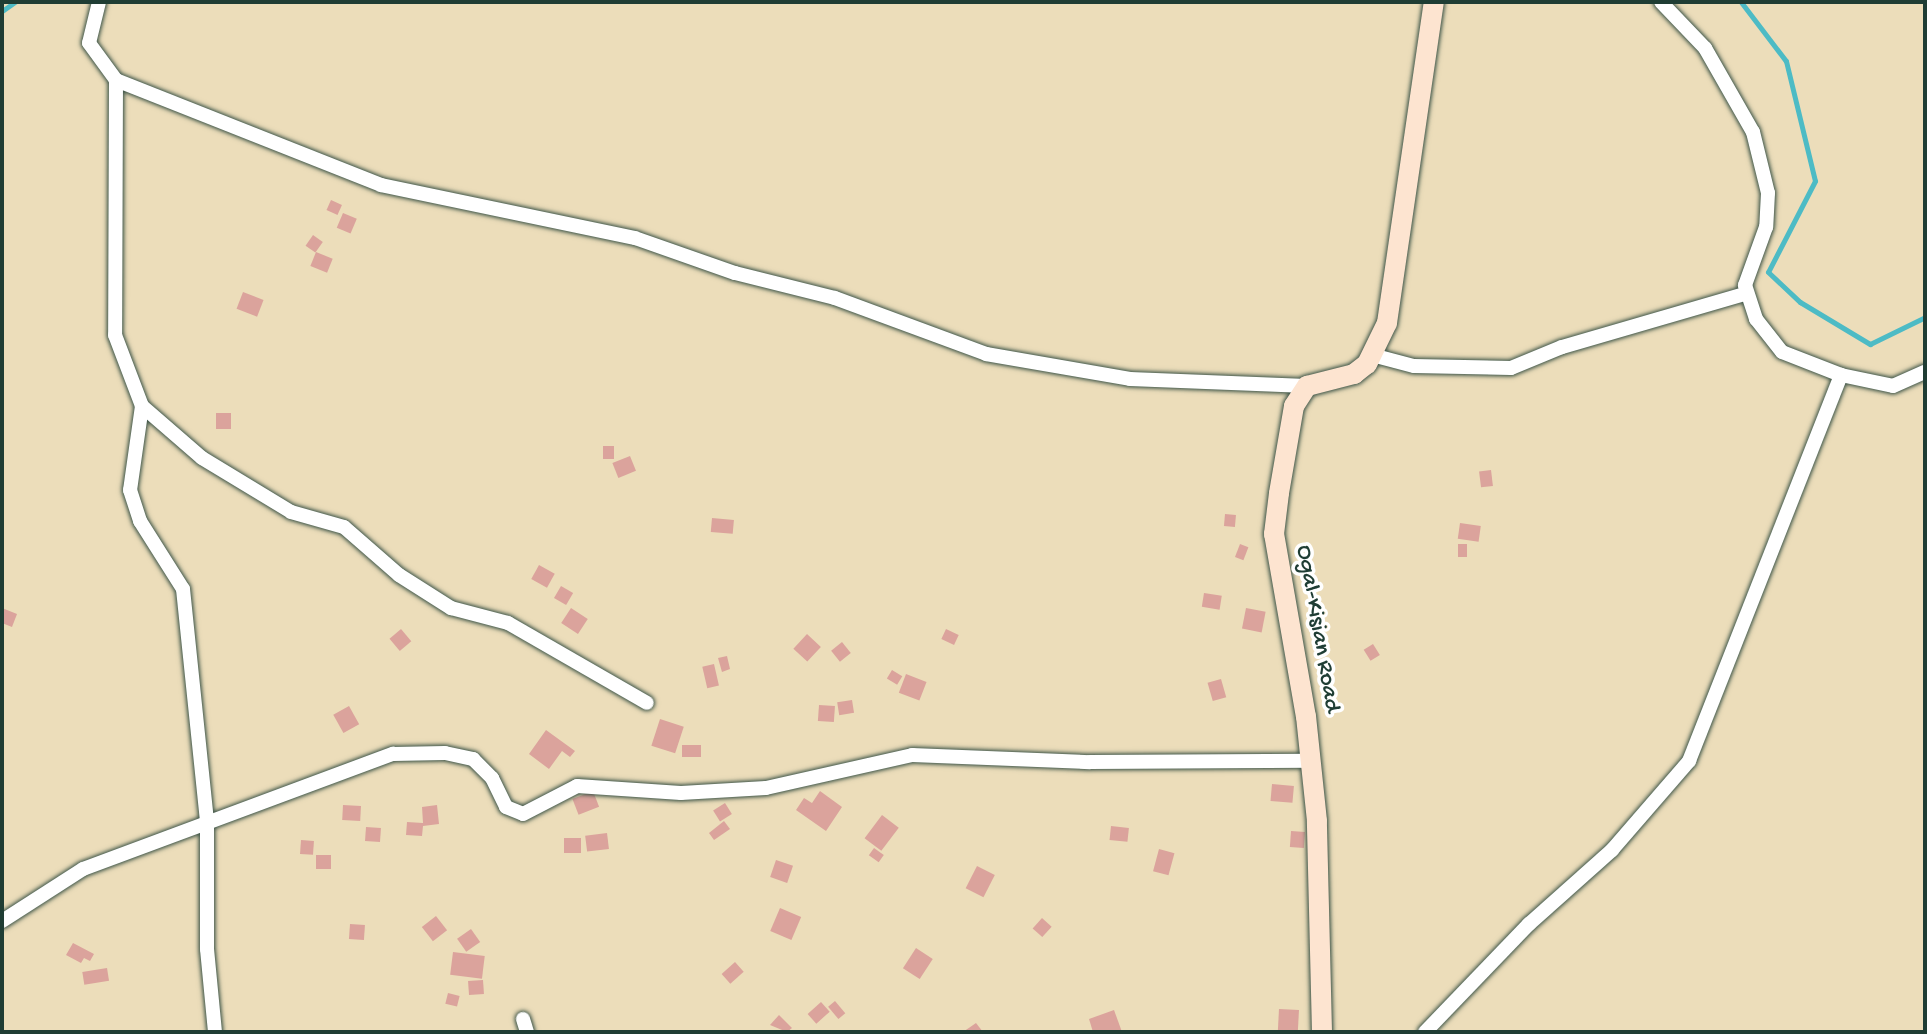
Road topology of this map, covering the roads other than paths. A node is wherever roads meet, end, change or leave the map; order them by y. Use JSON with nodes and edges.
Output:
{"nodes":[{"id":1,"x":99,"y":2,"type":"edge"},
{"id":2,"x":1434,"y":2,"type":"edge"},
{"id":3,"x":1661,"y":2,"type":"edge"},
{"id":4,"x":116,"y":80,"type":"junction"},
{"id":5,"x":1745,"y":294,"type":"junction"},
{"id":6,"x":1372,"y":355,"type":"junction"},
{"id":7,"x":1925,"y":372,"type":"edge"},
{"id":8,"x":1841,"y":375,"type":"junction"},
{"id":9,"x":1307,"y":386,"type":"junction"},
{"id":10,"x":142,"y":406,"type":"junction"},
{"id":11,"x":647,"y":703,"type":"dead end"},
{"id":12,"x":1312,"y":761,"type":"junction"},
{"id":13,"x":207,"y":823,"type":"junction"},
{"id":14,"x":5,"y":915,"type":"edge"},
{"id":15,"x":215,"y":1032,"type":"edge"},
{"id":16,"x":1322,"y":1032,"type":"edge"},
{"id":17,"x":1425,"y":1032,"type":"edge"}],
"edges":[{"from":1,"to":4,"type":"street"},
{"from":2,"to":6,"type":"main road"},
{"from":3,"to":5,"type":"street"},
{"from":4,"to":9,"type":"street"},
{"from":4,"to":10,"type":"street"},
{"from":5,"to":6,"type":"street"},
{"from":5,"to":8,"type":"street"},
{"from":6,"to":9,"type":"main road"},
{"from":7,"to":8,"type":"street"},
{"from":8,"to":17,"type":"street"},
{"from":9,"to":12,"type":"main road","name":"Ogal-Kisian Road"},
{"from":10,"to":11,"type":"street"},
{"from":10,"to":13,"type":"street"},
{"from":12,"to":13,"type":"street"},
{"from":12,"to":16,"type":"main road","name":"Ogal-Kisian Road"},
{"from":13,"to":14,"type":"street"},
{"from":13,"to":15,"type":"street"}]}
